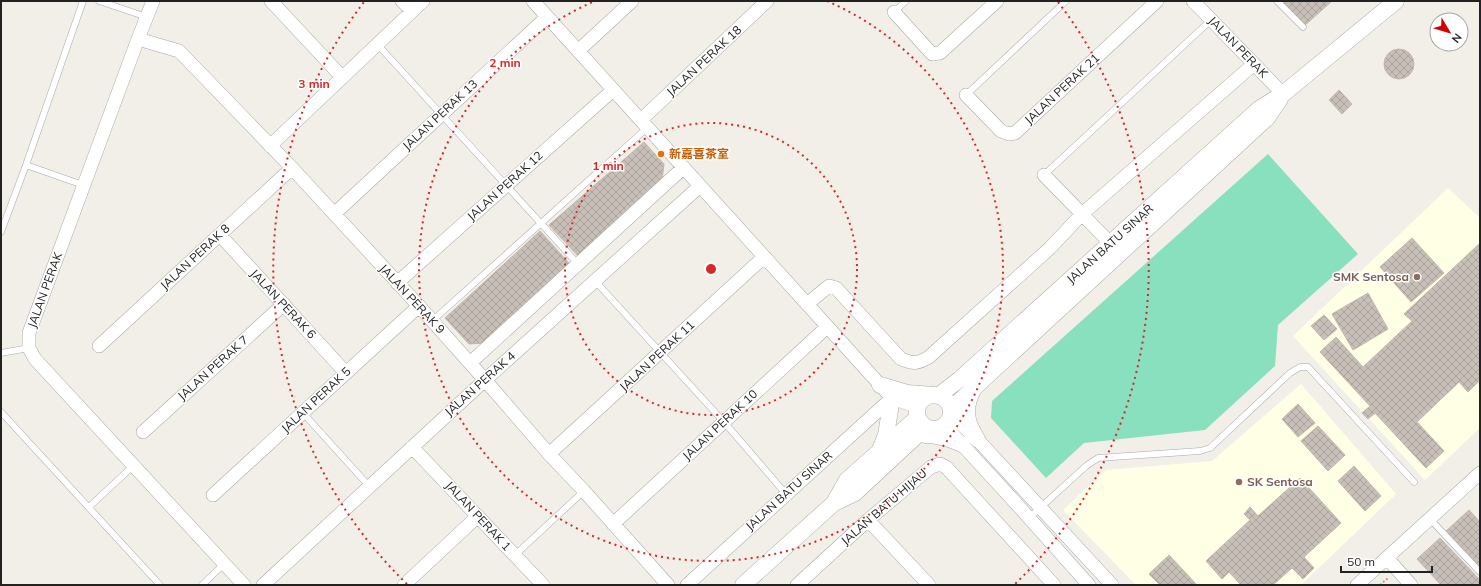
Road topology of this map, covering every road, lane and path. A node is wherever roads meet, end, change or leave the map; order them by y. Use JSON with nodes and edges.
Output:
{"nodes":[{"id":1,"x":83,"y":1,"type":"edge"},
{"id":2,"x":99,"y":1,"type":"edge"},
{"id":3,"x":153,"y":1,"type":"edge"},
{"id":4,"x":271,"y":1,"type":"edge"},
{"id":5,"x":402,"y":1,"type":"edge"},
{"id":6,"x":423,"y":1,"type":"edge"},
{"id":7,"x":533,"y":1,"type":"edge"},
{"id":8,"x":632,"y":1,"type":"edge"},
{"id":9,"x":767,"y":1,"type":"edge"},
{"id":10,"x":906,"y":1,"type":"edge"},
{"id":11,"x":997,"y":1,"type":"edge"},
{"id":12,"x":1066,"y":1,"type":"edge"},
{"id":13,"x":1158,"y":1,"type":"edge"},
{"id":14,"x":1193,"y":1,"type":"edge"},
{"id":15,"x":1277,"y":1,"type":"edge"},
{"id":16,"x":1396,"y":1,"type":"edge"},
{"id":17,"x":412,"y":11,"type":"junction"},
{"id":18,"x":894,"y":12,"type":"joint"},
{"id":19,"x":147,"y":17,"type":"junction"},
{"id":20,"x":547,"y":17,"type":"junction"},
{"id":21,"x":1211,"y":20,"type":"junction"},
{"id":22,"x":1303,"y":28,"type":"dead end"},
{"id":23,"x":138,"y":39,"type":"junction"},
{"id":24,"x":377,"y":44,"type":"junction"},
{"id":25,"x":578,"y":51,"type":"junction"},
{"id":26,"x":1254,"y":64,"type":"junction"},
{"id":27,"x":342,"y":77,"type":"junction"},
{"id":28,"x":613,"y":90,"type":"junction"},
{"id":29,"x":1283,"y":94,"type":"junction"},
{"id":30,"x":966,"y":95,"type":"joint"},
{"id":31,"x":441,"y":114,"type":"junction"},
{"id":32,"x":644,"y":124,"type":"junction"},
{"id":33,"x":270,"y":146,"type":"junction"},
{"id":34,"x":26,"y":165,"type":"junction"},
{"id":35,"x":292,"y":168,"type":"junction"},
{"id":36,"x":684,"y":168,"type":"junction"},
{"id":37,"x":1044,"y":175,"type":"joint"},
{"id":38,"x":83,"y":185,"type":"junction"},
{"id":39,"x":506,"y":185,"type":"junction"},
{"id":40,"x":700,"y":186,"type":"junction"},
{"id":41,"x":334,"y":214,"type":"junction"},
{"id":42,"x":1082,"y":214,"type":"junction"},
{"id":43,"x":541,"y":224,"type":"junction"},
{"id":44,"x":1,"y":232,"type":"edge"},
{"id":45,"x":220,"y":235,"type":"junction"},
{"id":46,"x":1110,"y":243,"type":"junction"},
{"id":47,"x":764,"y":256,"type":"junction"},
{"id":48,"x":578,"y":264,"type":"junction"},
{"id":49,"x":596,"y":282,"type":"junction"},
{"id":50,"x":397,"y":283,"type":"junction"},
{"id":51,"x":284,"y":304,"type":"junction"},
{"id":52,"x":807,"y":304,"type":"junction"},
{"id":53,"x":419,"y":306,"type":"junction"},
{"id":54,"x":432,"y":321,"type":"junction"},
{"id":55,"x":827,"y":327,"type":"junction"},
{"id":56,"x":99,"y":346,"type":"dead end"},
{"id":57,"x":29,"y":348,"type":"junction"},
{"id":58,"x":1,"y":353,"type":"edge"},
{"id":59,"x":660,"y":353,"type":"junction"},
{"id":60,"x":470,"y":363,"type":"junction"},
{"id":61,"x":346,"y":373,"type":"junction"},
{"id":62,"x":485,"y":380,"type":"junction"},
{"id":63,"x":880,"y":384,"type":"junction"},
{"id":64,"x":974,"y":387,"type":"junction"},
{"id":65,"x":935,"y":396,"type":"junction"},
{"id":66,"x":892,"y":398,"type":"junction"},
{"id":67,"x":1,"y":412,"type":"edge"},
{"id":68,"x":303,"y":413,"type":"junction"},
{"id":69,"x":921,"y":417,"type":"junction"},
{"id":70,"x":949,"y":417,"type":"junction"},
{"id":71,"x":724,"y":422,"type":"junction"},
{"id":72,"x":143,"y":432,"type":"dead end"},
{"id":73,"x":914,"y":438,"type":"junction"},
{"id":74,"x":977,"y":439,"type":"junction"},
{"id":75,"x":962,"y":444,"type":"junction"},
{"id":76,"x":412,"y":447,"type":"junction"},
{"id":77,"x":880,"y":451,"type":"junction"},
{"id":78,"x":549,"y":454,"type":"junction"},
{"id":79,"x":133,"y":466,"type":"junction"},
{"id":80,"x":1478,"y":480,"type":"edge"},
{"id":81,"x":1414,"y":482,"type":"dead end"},
{"id":82,"x":369,"y":486,"type":"junction"},
{"id":83,"x":584,"y":491,"type":"junction"},
{"id":84,"x":786,"y":494,"type":"junction"},
{"id":85,"x":213,"y":495,"type":"dead end"},
{"id":86,"x":834,"y":503,"type":"junction"},
{"id":87,"x":89,"y":507,"type":"junction"},
{"id":88,"x":1041,"y":507,"type":"junction"},
{"id":89,"x":478,"y":516,"type":"junction"},
{"id":90,"x":1029,"y":518,"type":"junction"},
{"id":91,"x":1430,"y":519,"type":"junction"},
{"id":92,"x":868,"y":520,"type":"junction"},
{"id":93,"x":614,"y":524,"type":"junction"},
{"id":94,"x":515,"y":555,"type":"junction"},
{"id":95,"x":1387,"y":558,"type":"junction"},
{"id":96,"x":224,"y":564,"type":"junction"},
{"id":97,"x":1480,"y":572,"type":"edge"},
{"id":98,"x":800,"y":584,"type":"edge"},
{"id":99,"x":160,"y":585,"type":"edge"},
{"id":100,"x":202,"y":585,"type":"edge"},
{"id":101,"x":244,"y":585,"type":"edge"},
{"id":102,"x":263,"y":585,"type":"edge"},
{"id":103,"x":404,"y":585,"type":"edge"},
{"id":104,"x":543,"y":585,"type":"edge"},
{"id":105,"x":668,"y":585,"type":"edge"},
{"id":106,"x":687,"y":585,"type":"edge"},
{"id":107,"x":744,"y":585,"type":"edge"},
{"id":108,"x":929,"y":585,"type":"edge"},
{"id":109,"x":1054,"y":585,"type":"edge"},
{"id":110,"x":1089,"y":585,"type":"edge"},
{"id":111,"x":1112,"y":585,"type":"edge"},
{"id":112,"x":1357,"y":585,"type":"edge"},
{"id":113,"x":1411,"y":585,"type":"edge"}],
"edges":[{"from":1,"to":34,"type":"lane"},
{"from":2,"to":19,"type":"lane"},
{"from":3,"to":19,"type":"street","name":"JALAN PERAK"},
{"from":4,"to":27,"type":"street"},
{"from":5,"to":17,"type":"street"},
{"from":6,"to":17,"type":"street"},
{"from":7,"to":20,"type":"street"},
{"from":8,"to":25,"type":"street"},
{"from":9,"to":32,"type":"street","name":"JALAN PERAK 18"},
{"from":10,"to":18,"type":"lane"},
{"from":11,"to":18,"type":"street"},
{"from":12,"to":30,"type":"lane"},
{"from":13,"to":30,"type":"street","name":"JALAN PERAK 21"},
{"from":14,"to":21,"type":"street","name":"JALAN PERAK"},
{"from":15,"to":22,"type":"lane"},
{"from":16,"to":29,"type":"street","name":"JALAN BATU SINAR"},
{"from":17,"to":24,"type":"street"},
{"from":19,"to":23,"type":"street","name":"JALAN PERAK"},
{"from":20,"to":25,"type":"street"},
{"from":20,"to":31,"type":"street","name":"JALAN PERAK 13"},
{"from":21,"to":26,"type":"street","name":"JALAN PERAK"},
{"from":21,"to":37,"type":"lane"},
{"from":23,"to":33,"type":"street","name":"JALAN PERAK 9"},
{"from":23,"to":38,"type":"street","name":"JALAN PERAK"},
{"from":24,"to":27,"type":"street"},
{"from":24,"to":31,"type":"lane"},
{"from":25,"to":28,"type":"street"},
{"from":26,"to":29,"type":"street","name":"JALAN PERAK"},
{"from":26,"to":42,"type":"street"},
{"from":27,"to":33,"type":"street"},
{"from":28,"to":32,"type":"street"},
{"from":28,"to":39,"type":"street","name":"JALAN PERAK 12"},
{"from":29,"to":46,"type":"street","name":"JALAN BATU SINAR"},
{"from":29,"to":64,"type":"street","name":"JALAN BATU SINAR"},
{"from":31,"to":39,"type":"lane"},
{"from":31,"to":41,"type":"street","name":"JALAN PERAK 13"},
{"from":32,"to":36,"type":"street"},
{"from":32,"to":43,"type":"lane"},
{"from":33,"to":35,"type":"street","name":"JALAN PERAK 9"},
{"from":34,"to":38,"type":"lane"},
{"from":34,"to":44,"type":"lane"},
{"from":35,"to":41,"type":"street","name":"JALAN PERAK 9"},
{"from":35,"to":45,"type":"street","name":"JALAN PERAK 8"},
{"from":36,"to":40,"type":"street"},
{"from":36,"to":48,"type":"street","name":"JALAN PERAK 4"},
{"from":37,"to":42,"type":"street"},
{"from":38,"to":57,"type":"street","name":"JALAN PERAK"},
{"from":39,"to":43,"type":"lane"},
{"from":39,"to":50,"type":"street","name":"JALAN PERAK 12"},
{"from":40,"to":47,"type":"street"},
{"from":40,"to":49,"type":"street","name":"JALAN PERAK 4"},
{"from":41,"to":50,"type":"street","name":"JALAN PERAK 9"},
{"from":42,"to":46,"type":"street"},
{"from":42,"to":52,"type":"street"},
{"from":43,"to":48,"type":"lane"},
{"from":43,"to":54,"type":"lane"},
{"from":45,"to":51,"type":"street","name":"JALAN PERAK 6"},
{"from":45,"to":56,"type":"street","name":"JALAN PERAK 8"},
{"from":46,"to":65,"type":"street","name":"JALAN BATU SINAR"},
{"from":47,"to":52,"type":"street"},
{"from":47,"to":59,"type":"street","name":"JALAN PERAK 11"},
{"from":48,"to":60,"type":"street","name":"JALAN PERAK 4"},
{"from":49,"to":59,"type":"lane"},
{"from":49,"to":62,"type":"street","name":"JALAN PERAK 4"},
{"from":50,"to":53,"type":"street","name":"JALAN PERAK 9"},
{"from":51,"to":61,"type":"street","name":"JALAN PERAK 6"},
{"from":51,"to":72,"type":"street","name":"JALAN PERAK 7"},
{"from":52,"to":55,"type":"street"},
{"from":53,"to":54,"type":"street","name":"JALAN PERAK 9"},
{"from":53,"to":61,"type":"street","name":"JALAN PERAK 5"},
{"from":54,"to":60,"type":"street","name":"JALAN PERAK 9"},
{"from":55,"to":63,"type":"street"},
{"from":55,"to":71,"type":"street","name":"JALAN PERAK 10"},
{"from":57,"to":58,"type":"lane"},
{"from":57,"to":79,"type":"street"},
{"from":59,"to":71,"type":"lane"},
{"from":59,"to":78,"type":"street","name":"JALAN PERAK 11"},
{"from":60,"to":62,"type":"street","name":"JALAN PERAK 9"},
{"from":61,"to":68,"type":"street","name":"JALAN PERAK 5"},
{"from":62,"to":76,"type":"street","name":"JALAN PERAK 4"},
{"from":62,"to":78,"type":"street","name":"JALAN PERAK 9"},
{"from":63,"to":65,"type":"street"},
{"from":63,"to":66,"type":"street"},
{"from":64,"to":70,"type":"street","name":"JALAN BATU SINAR"},
{"from":64,"to":74,"type":"street"},
{"from":65,"to":69,"type":"street"},
{"from":65,"to":70,"type":"street"},
{"from":66,"to":69,"type":"street"},
{"from":66,"to":77,"type":"street"},
{"from":66,"to":84,"type":"street","name":"JALAN BATU SINAR"},
{"from":67,"to":87,"type":"lane"},
{"from":68,"to":82,"type":"lane"},
{"from":68,"to":85,"type":"street","name":"JALAN PERAK 5"},
{"from":69,"to":70,"type":"street"},
{"from":69,"to":73,"type":"street"},
{"from":69,"to":77,"type":"street"},
{"from":70,"to":74,"type":"street"},
{"from":70,"to":75,"type":"street"},
{"from":71,"to":84,"type":"lane"},
{"from":71,"to":93,"type":"street","name":"JALAN PERAK 10"},
{"from":73,"to":75,"type":"street"},
{"from":73,"to":86,"type":"street"},
{"from":74,"to":88,"type":"street"},
{"from":75,"to":90,"type":"street"},
{"from":76,"to":82,"type":"street","name":"JALAN PERAK 4"},
{"from":76,"to":89,"type":"street","name":"JALAN PERAK 1"},
{"from":77,"to":86,"type":"street"},
{"from":78,"to":83,"type":"street","name":"JALAN PERAK 9"},
{"from":79,"to":87,"type":"lane"},
{"from":79,"to":96,"type":"street"},
{"from":80,"to":91,"type":"street"},
{"from":81,"to":88,"type":"lane"},
{"from":82,"to":102,"type":"street","name":"JALAN PERAK 4"},
{"from":83,"to":93,"type":"street","name":"JALAN PERAK 9"},
{"from":83,"to":94,"type":"lane"},
{"from":84,"to":106,"type":"street","name":"JALAN BATU SINAR"},
{"from":86,"to":107,"type":"street"},
{"from":87,"to":99,"type":"lane"},
{"from":88,"to":90,"type":"lane"},
{"from":88,"to":111,"type":"street"},
{"from":89,"to":94,"type":"street","name":"JALAN PERAK 1"},
{"from":89,"to":103,"type":"street"},
{"from":90,"to":110,"type":"street"},
{"from":91,"to":95,"type":"street"},
{"from":91,"to":97,"type":"lane"},
{"from":92,"to":98,"type":"street","name":"JALAN BATU HIJAU"},
{"from":92,"to":108,"type":"street"},
{"from":92,"to":109,"type":"street","name":"JALAN BATU HIJAU"},
{"from":93,"to":105,"type":"street","name":"JALAN PERAK 9"},
{"from":94,"to":104,"type":"street","name":"JALAN PERAK 1"},
{"from":95,"to":112,"type":"street"},
{"from":95,"to":113,"type":"street"},
{"from":96,"to":100,"type":"lane"},
{"from":96,"to":101,"type":"street"}]}
